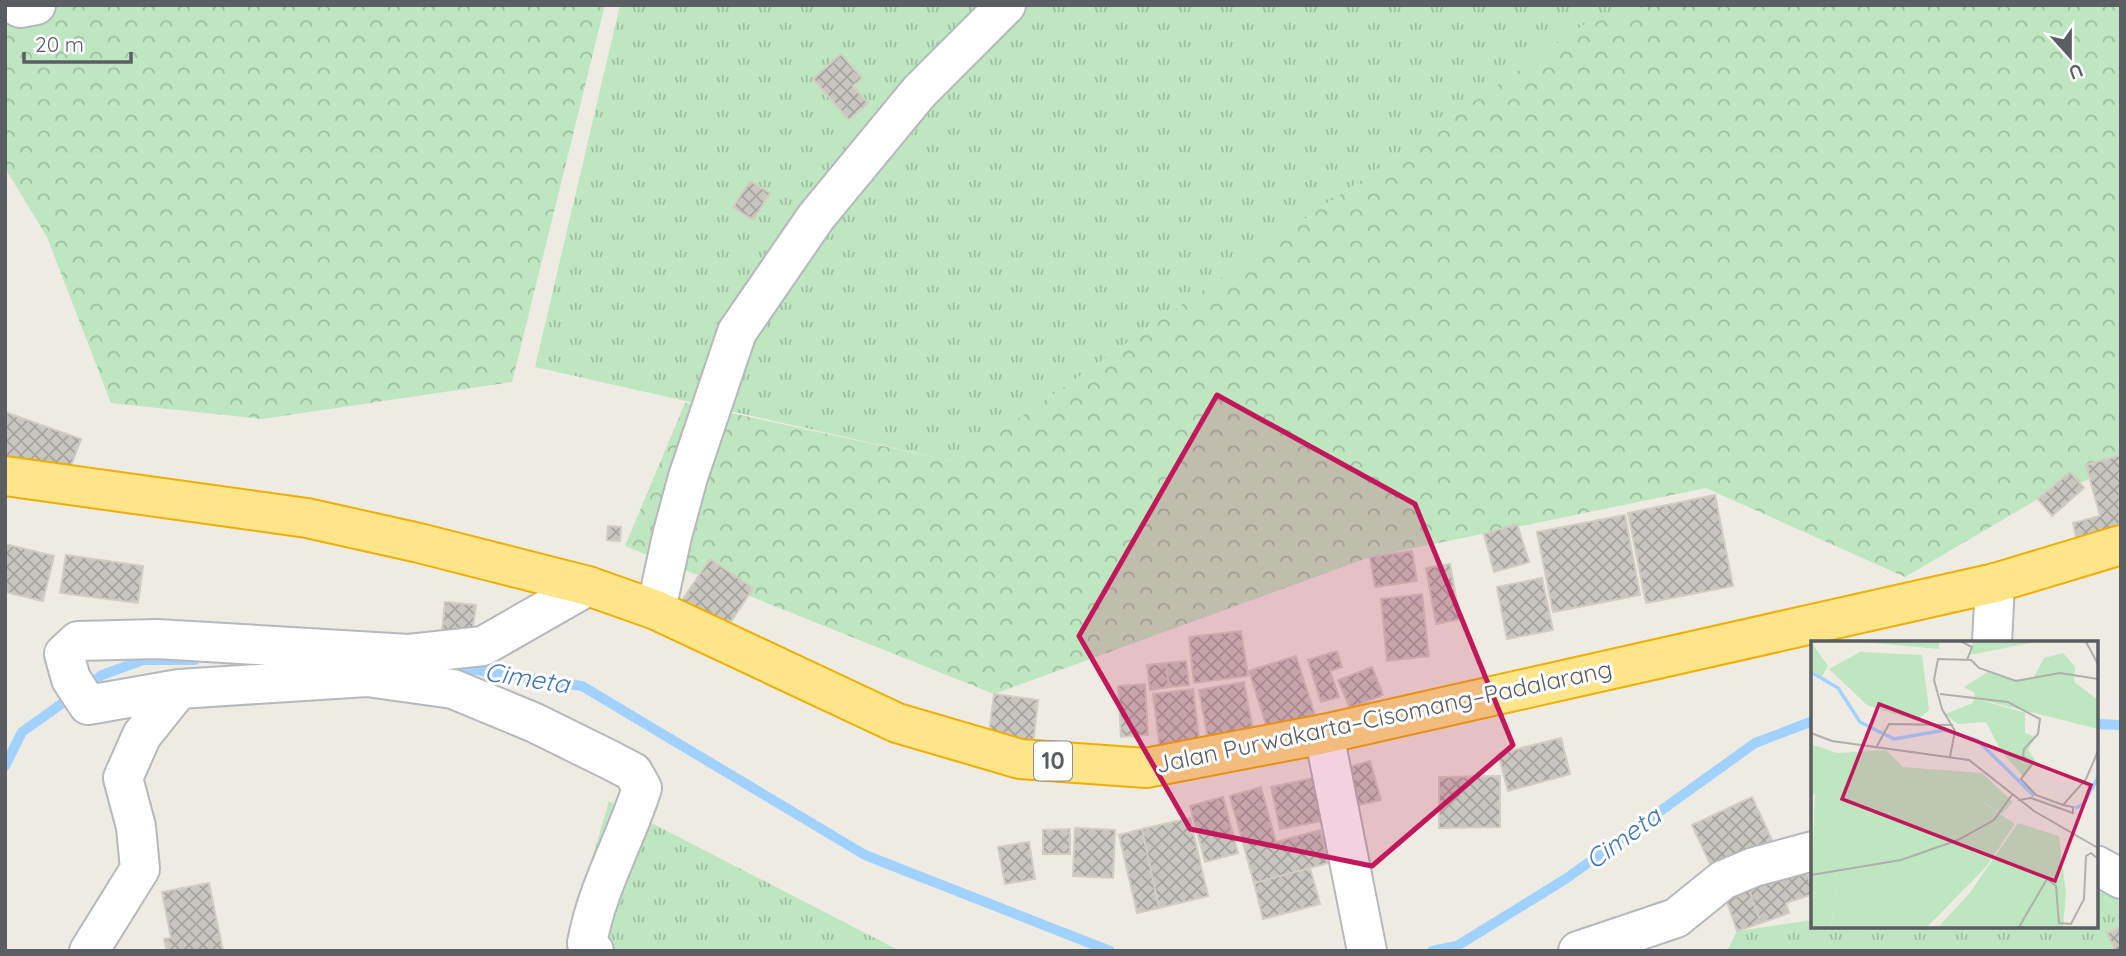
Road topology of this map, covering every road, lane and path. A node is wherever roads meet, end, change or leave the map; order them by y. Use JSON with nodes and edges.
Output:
{"nodes":[{"id":1,"x":15,"y":5,"type":"edge"},
{"id":2,"x":36,"y":5,"type":"edge"},
{"id":3,"x":1006,"y":5,"type":"edge"},
{"id":4,"x":5,"y":476,"type":"edge"},
{"id":5,"x":2121,"y":545,"type":"edge"},
{"id":6,"x":1995,"y":583,"type":"junction"},
{"id":7,"x":588,"y":586,"type":"junction"},
{"id":8,"x":656,"y":610,"type":"junction"},
{"id":9,"x":1992,"y":641,"type":"edge"},
{"id":10,"x":179,"y":689,"type":"junction"},
{"id":11,"x":1324,"y":734,"type":"junction"},
{"id":12,"x":1811,"y":852,"type":"edge"},
{"id":13,"x":2098,"y":866,"type":"edge"},
{"id":14,"x":2121,"y":879,"type":"edge"},
{"id":15,"x":1364,"y":934,"type":"edge"},
{"id":16,"x":89,"y":951,"type":"edge"},
{"id":17,"x":594,"y":951,"type":"edge"},
{"id":18,"x":1578,"y":951,"type":"edge"}],
"edges":[{"from":1,"to":2,"type":"street"},
{"from":3,"to":8,"type":"street"},
{"from":4,"to":7,"type":"highway","name":"Jalan Purwakarta–Cisomang–Padalarang","number":"10"},
{"from":5,"to":6,"type":"highway","name":"Jalan Purwakarta–Cisomang–Padalarang","number":"10"},
{"from":6,"to":9,"type":"street"},
{"from":6,"to":11,"type":"highway","name":"Jalan Purwakarta–Cisomang–Padalarang","number":"10"},
{"from":7,"to":8,"type":"highway","name":"Jalan Purwakarta–Cisomang–Padalarang","number":"10"},
{"from":7,"to":10,"type":"street"},
{"from":8,"to":11,"type":"highway","name":"Jalan Purwakarta–Cisomang–Padalarang","number":"10"},
{"from":10,"to":16,"type":"street"},
{"from":10,"to":17,"type":"street"},
{"from":11,"to":15,"type":"street"},
{"from":12,"to":18,"type":"street"},
{"from":13,"to":14,"type":"street"}]}
